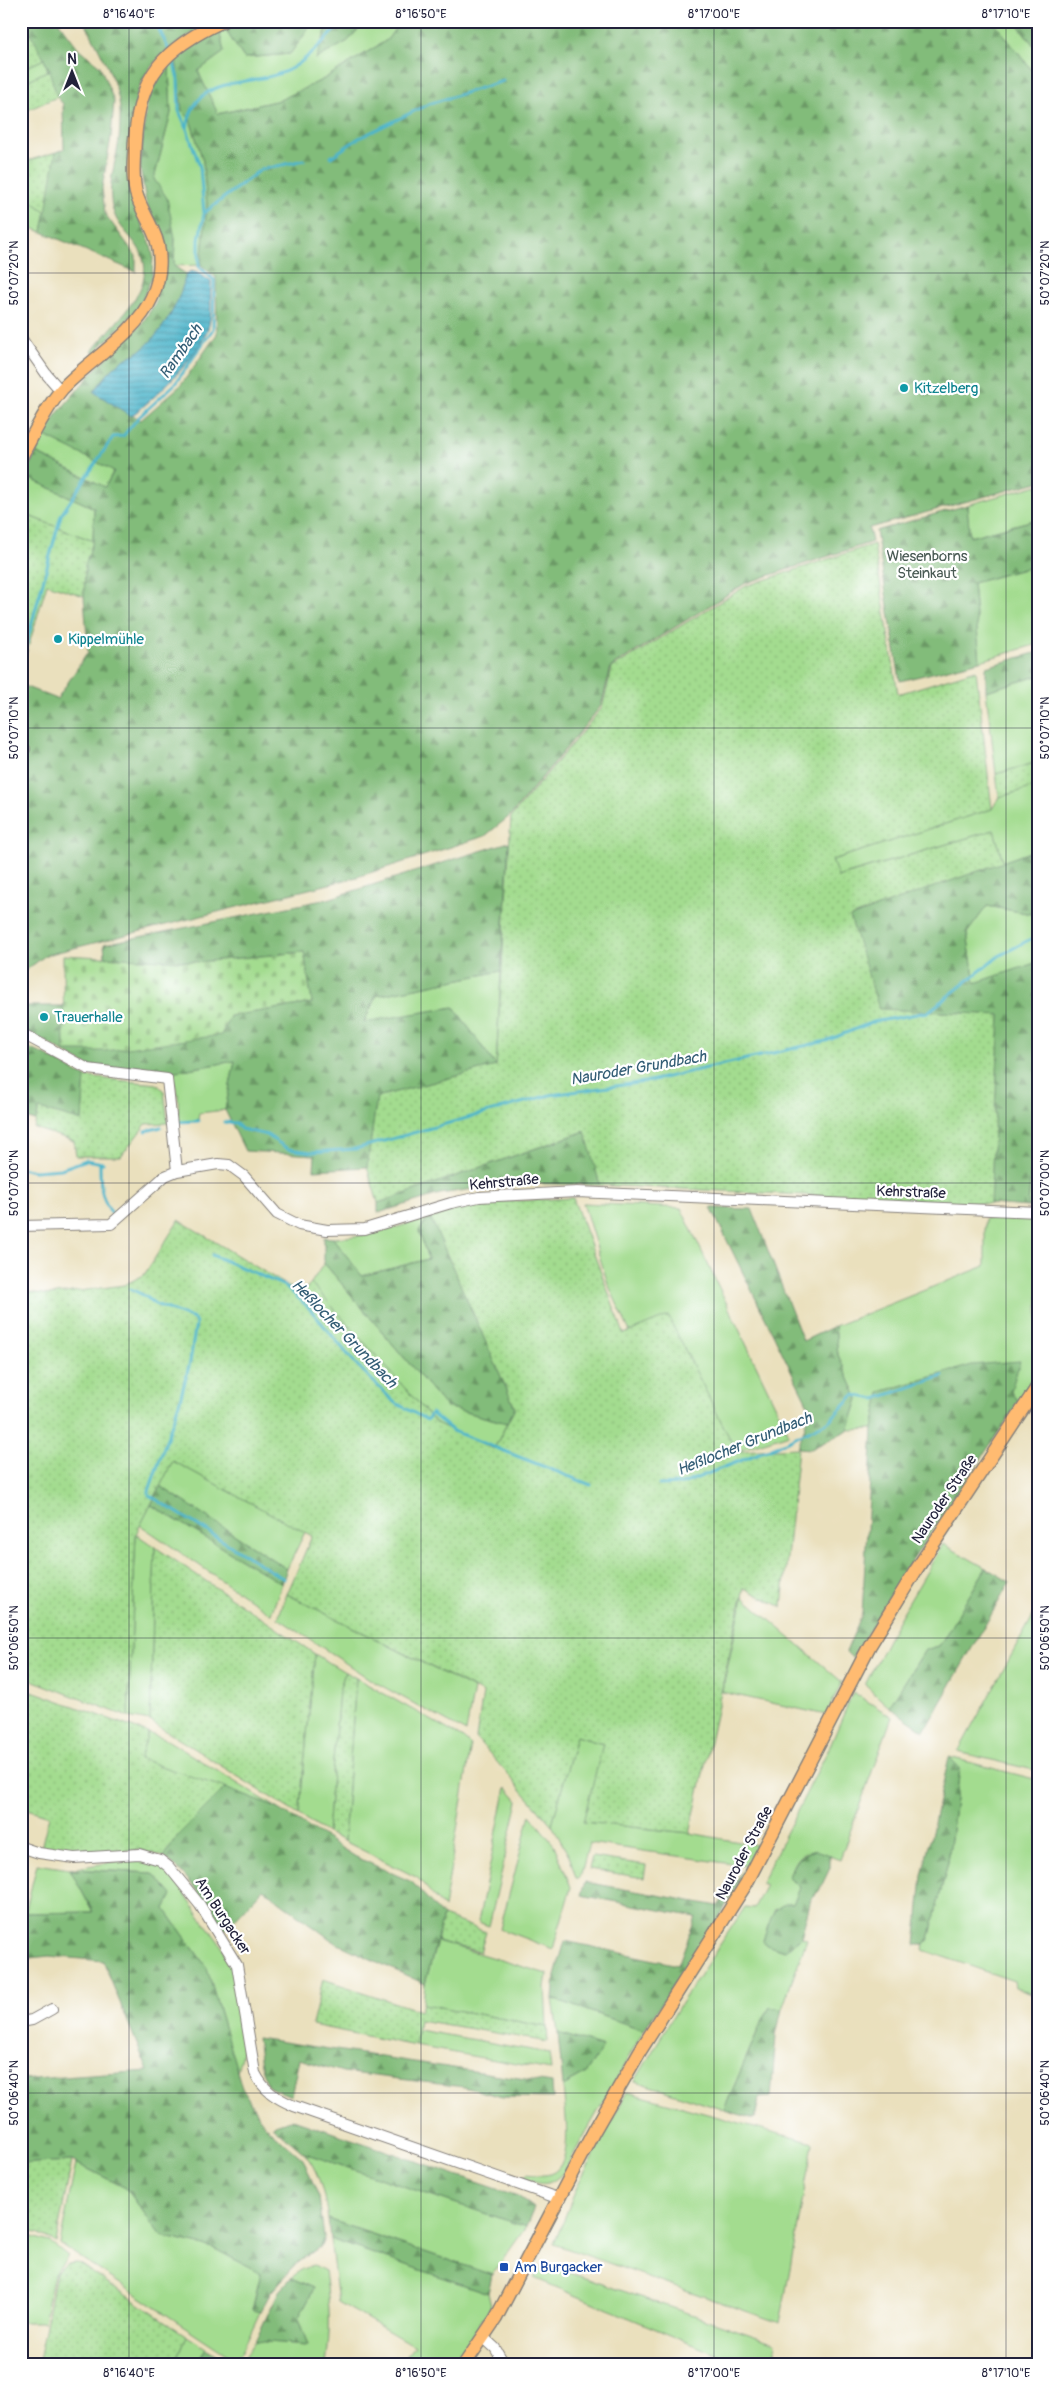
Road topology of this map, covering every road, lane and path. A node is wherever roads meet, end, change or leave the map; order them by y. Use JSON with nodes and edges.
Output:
{"nodes":[{"id":1,"x":223,"y":21,"type":"edge"},
{"id":2,"x":21,"y":338,"type":"edge"},
{"id":3,"x":61,"y":390,"type":"junction"},
{"id":4,"x":21,"y":457,"type":"edge"},
{"id":5,"x":21,"y":1033,"type":"edge"},
{"id":6,"x":176,"y":1171,"type":"junction"},
{"id":7,"x":1038,"y":1212,"type":"edge"},
{"id":8,"x":21,"y":1226,"type":"edge"},
{"id":9,"x":1038,"y":1386,"type":"edge"},
{"id":10,"x":21,"y":1847,"type":"edge"},
{"id":11,"x":52,"y":2009,"type":"dead end"},
{"id":12,"x":21,"y":2022,"type":"edge"},
{"id":13,"x":560,"y":2199,"type":"junction"},
{"id":14,"x":483,"y":2337,"type":"junction"},
{"id":15,"x":464,"y":2365,"type":"edge"},
{"id":16,"x":505,"y":2365,"type":"edge"}],
"edges":[{"from":1,"to":3,"type":"main road"},
{"from":2,"to":3,"type":"street"},
{"from":3,"to":4,"type":"main road"},
{"from":5,"to":6,"type":"street"},
{"from":6,"to":7,"type":"street","name":"Kehrstraße"},
{"from":6,"to":8,"type":"street","name":"Kehrstraße"},
{"from":9,"to":13,"type":"main road","name":"Nauroder Straße"},
{"from":10,"to":13,"type":"street","name":"Am Burgacker"},
{"from":11,"to":12,"type":"street"},
{"from":13,"to":14,"type":"main road","name":"Nauroder Straße"},
{"from":14,"to":15,"type":"main road","name":"Nauroder Straße"},
{"from":14,"to":16,"type":"street"}]}
